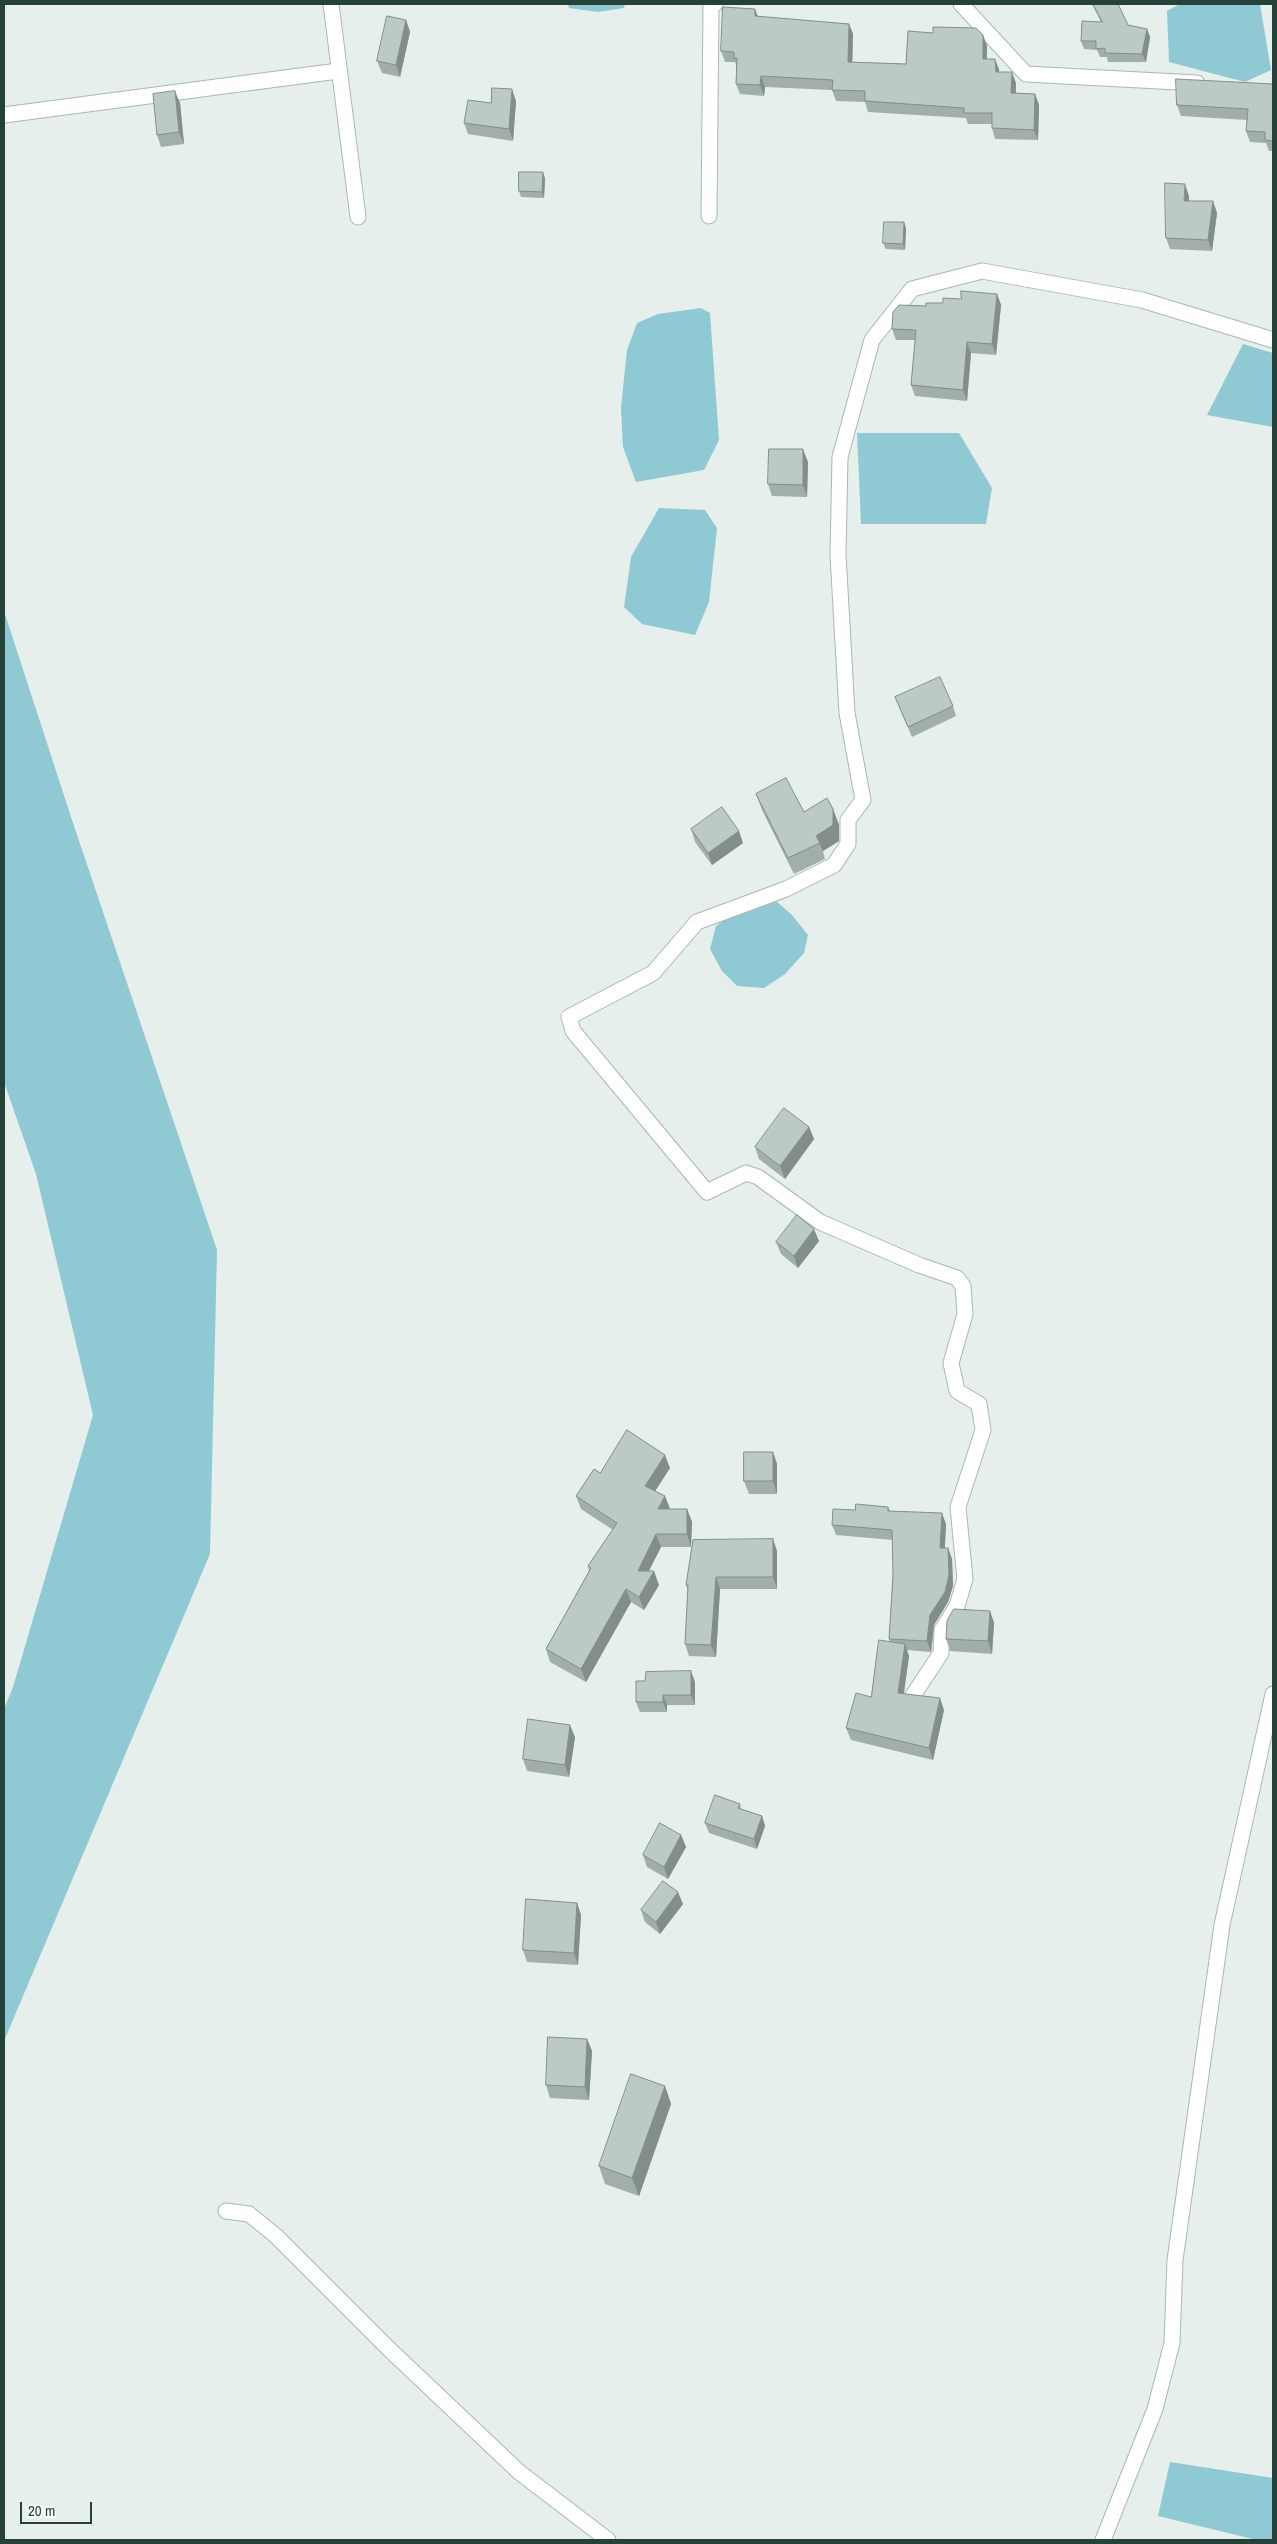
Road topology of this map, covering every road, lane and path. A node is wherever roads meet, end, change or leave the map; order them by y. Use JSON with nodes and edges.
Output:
{"nodes":[{"id":1,"x":331,"y":4,"type":"edge"},
{"id":2,"x":714,"y":4,"type":"edge"},
{"id":3,"x":961,"y":4,"type":"edge"},
{"id":4,"x":338,"y":71,"type":"junction"},
{"id":5,"x":1209,"y":83,"type":"edge"},
{"id":6,"x":4,"y":115,"type":"edge"},
{"id":7,"x":709,"y":216,"type":"dead end"},
{"id":8,"x":358,"y":217,"type":"dead end"},
{"id":9,"x":1273,"y":340,"type":"edge"},
{"id":10,"x":1273,"y":1694,"type":"edge"},
{"id":11,"x":912,"y":1696,"type":"edge"},
{"id":12,"x":226,"y":2211,"type":"dead end"},
{"id":13,"x":608,"y":2540,"type":"edge"},
{"id":14,"x":1103,"y":2540,"type":"edge"}],
"edges":[{"from":1,"to":4,"type":"street"},
{"from":2,"to":7,"type":"street"},
{"from":3,"to":5,"type":"street"},
{"from":4,"to":6,"type":"street"},
{"from":4,"to":8,"type":"street"},
{"from":9,"to":11,"type":"street"},
{"from":10,"to":14,"type":"street"},
{"from":12,"to":13,"type":"street"}]}
